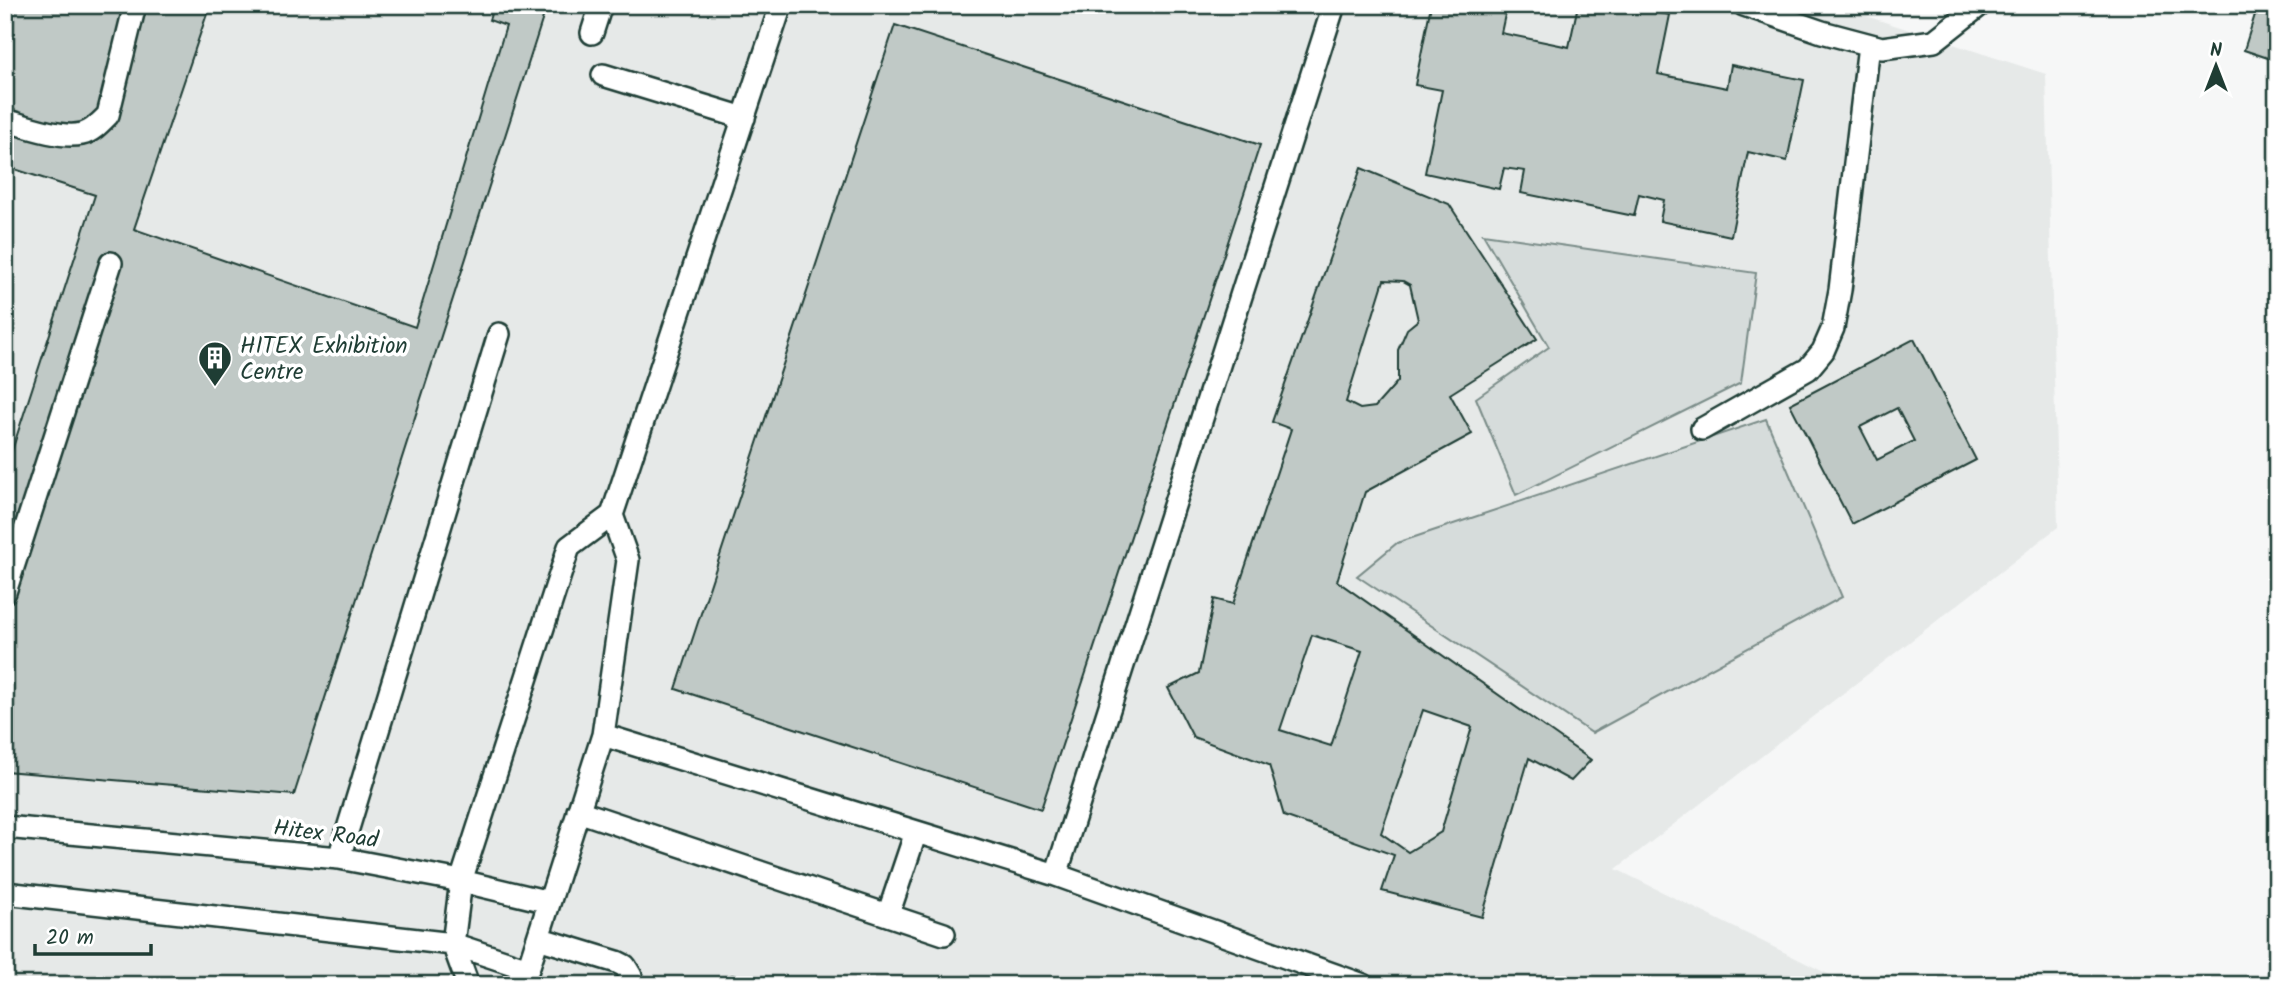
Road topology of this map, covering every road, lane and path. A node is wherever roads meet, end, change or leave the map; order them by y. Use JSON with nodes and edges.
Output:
{"nodes":[{"id":1,"x":135,"y":5,"type":"edge"},
{"id":2,"x":601,"y":5,"type":"edge"},
{"id":3,"x":781,"y":5,"type":"edge"},
{"id":4,"x":1334,"y":5,"type":"edge"},
{"id":5,"x":1744,"y":5,"type":"edge"},
{"id":6,"x":1980,"y":5,"type":"edge"},
{"id":7,"x":592,"y":33,"type":"dead end"},
{"id":8,"x":1869,"y":45,"type":"junction"},
{"id":9,"x":603,"y":75,"type":"dead end"},
{"id":10,"x":744,"y":118,"type":"junction"},
{"id":11,"x":5,"y":120,"type":"edge"},
{"id":12,"x":111,"y":263,"type":"dead end"},
{"id":13,"x":499,"y":334,"type":"dead end"},
{"id":14,"x":1702,"y":429,"type":"dead end"},
{"id":15,"x":612,"y":515,"type":"junction"},
{"id":16,"x":5,"y":592,"type":"edge"},
{"id":17,"x":603,"y":735,"type":"junction"},
{"id":18,"x":578,"y":811,"type":"junction"},
{"id":19,"x":5,"y":827,"type":"edge"},
{"id":20,"x":916,"y":832,"type":"junction"},
{"id":21,"x":340,"y":858,"type":"junction"},
{"id":22,"x":1056,"y":875,"type":"junction"},
{"id":23,"x":461,"y":881,"type":"junction"},
{"id":24,"x":5,"y":893,"type":"edge"},
{"id":25,"x":549,"y":902,"type":"junction"},
{"id":26,"x":888,"y":915,"type":"junction"},
{"id":27,"x":944,"y":933,"type":"dead end"},
{"id":28,"x":538,"y":938,"type":"junction"},
{"id":29,"x":453,"y":944,"type":"junction"},
{"id":30,"x":524,"y":977,"type":"edge"},
{"id":31,"x":468,"y":985,"type":"edge"},
{"id":32,"x":628,"y":985,"type":"edge"},
{"id":33,"x":1363,"y":985,"type":"edge"}],
"edges":[{"from":1,"to":11,"type":"lane"},
{"from":2,"to":7,"type":"lane"},
{"from":3,"to":10,"type":"lane"},
{"from":4,"to":22,"type":"lane"},
{"from":5,"to":8,"type":"lane"},
{"from":6,"to":8,"type":"lane"},
{"from":8,"to":14,"type":"lane"},
{"from":9,"to":10,"type":"lane"},
{"from":10,"to":15,"type":"lane"},
{"from":12,"to":16,"type":"lane"},
{"from":13,"to":21,"type":"lane"},
{"from":15,"to":17,"type":"lane"},
{"from":15,"to":23,"type":"lane"},
{"from":17,"to":18,"type":"lane"},
{"from":17,"to":20,"type":"lane"},
{"from":18,"to":25,"type":"lane"},
{"from":18,"to":26,"type":"lane"},
{"from":19,"to":21,"type":"lane","name":"Hitex Road"},
{"from":20,"to":22,"type":"lane"},
{"from":20,"to":26,"type":"lane"},
{"from":21,"to":23,"type":"lane","name":"Hitex Road"},
{"from":22,"to":33,"type":"lane"},
{"from":23,"to":25,"type":"lane","name":"Hitex Road"},
{"from":23,"to":29,"type":"lane"},
{"from":24,"to":29,"type":"lane"},
{"from":25,"to":28,"type":"lane"},
{"from":26,"to":27,"type":"lane"},
{"from":28,"to":30,"type":"lane"},
{"from":28,"to":32,"type":"lane"},
{"from":29,"to":30,"type":"lane"},
{"from":29,"to":31,"type":"lane"}]}
